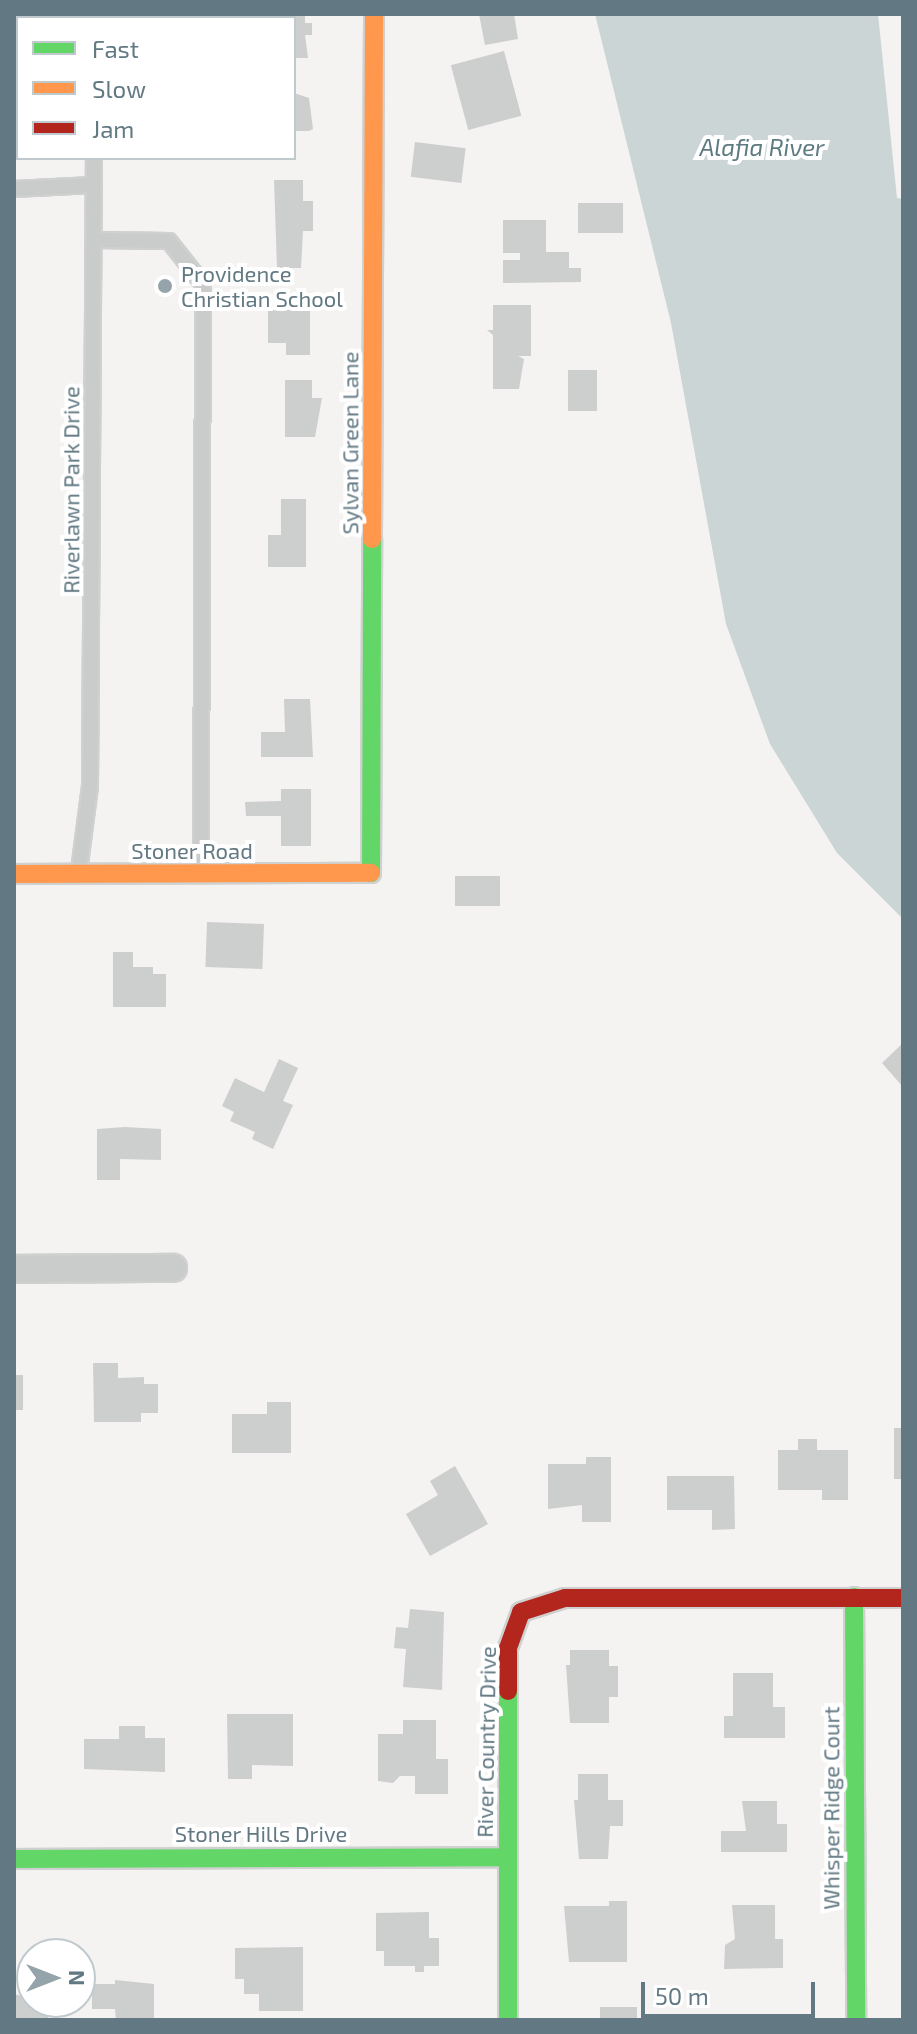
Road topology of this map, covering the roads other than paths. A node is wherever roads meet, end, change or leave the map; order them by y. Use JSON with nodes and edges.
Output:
{"nodes":[{"id":1,"x":374,"y":14,"type":"edge"},
{"id":2,"x":94,"y":160,"type":"edge"},
{"id":3,"x":93,"y":185,"type":"junction"},
{"id":4,"x":14,"y":189,"type":"edge"},
{"id":5,"x":95,"y":240,"type":"junction"},
{"id":6,"x":371,"y":873,"type":"joint"},
{"id":7,"x":14,"y":874,"type":"edge"},
{"id":8,"x":78,"y":875,"type":"junction"},
{"id":9,"x":201,"y":876,"type":"junction"},
{"id":10,"x":173,"y":1268,"type":"dead end"},
{"id":11,"x":14,"y":1269,"type":"edge"},
{"id":12,"x":854,"y":1597,"type":"junction"},
{"id":13,"x":903,"y":1598,"type":"edge"},
{"id":14,"x":508,"y":1857,"type":"junction"},
{"id":15,"x":14,"y":1859,"type":"edge"},
{"id":16,"x":508,"y":2020,"type":"edge"},
{"id":17,"x":856,"y":2020,"type":"edge"}],
"edges":[{"from":1,"to":6,"type":"street","name":"Sylvan Green Lane"},
{"from":2,"to":3,"type":"lane","name":"Riverlawn Park Drive"},
{"from":3,"to":4,"type":"lane"},
{"from":3,"to":5,"type":"lane","name":"Riverlawn Park Drive"},
{"from":5,"to":8,"type":"lane","name":"Riverlawn Park Drive"},
{"from":5,"to":9,"type":"lane"},
{"from":6,"to":9,"type":"street","name":"Stoner Road"},
{"from":7,"to":8,"type":"street","name":"Stoner Road"},
{"from":8,"to":9,"type":"street","name":"Stoner Road"},
{"from":10,"to":11,"type":"street"},
{"from":12,"to":13,"type":"street","name":"River Country Drive"},
{"from":12,"to":14,"type":"street","name":"River Country Drive"},
{"from":12,"to":17,"type":"street","name":"Whisper Ridge Court"},
{"from":14,"to":15,"type":"street","name":"Stoner Hills Drive"},
{"from":14,"to":16,"type":"street","name":"River Country Drive"}]}
